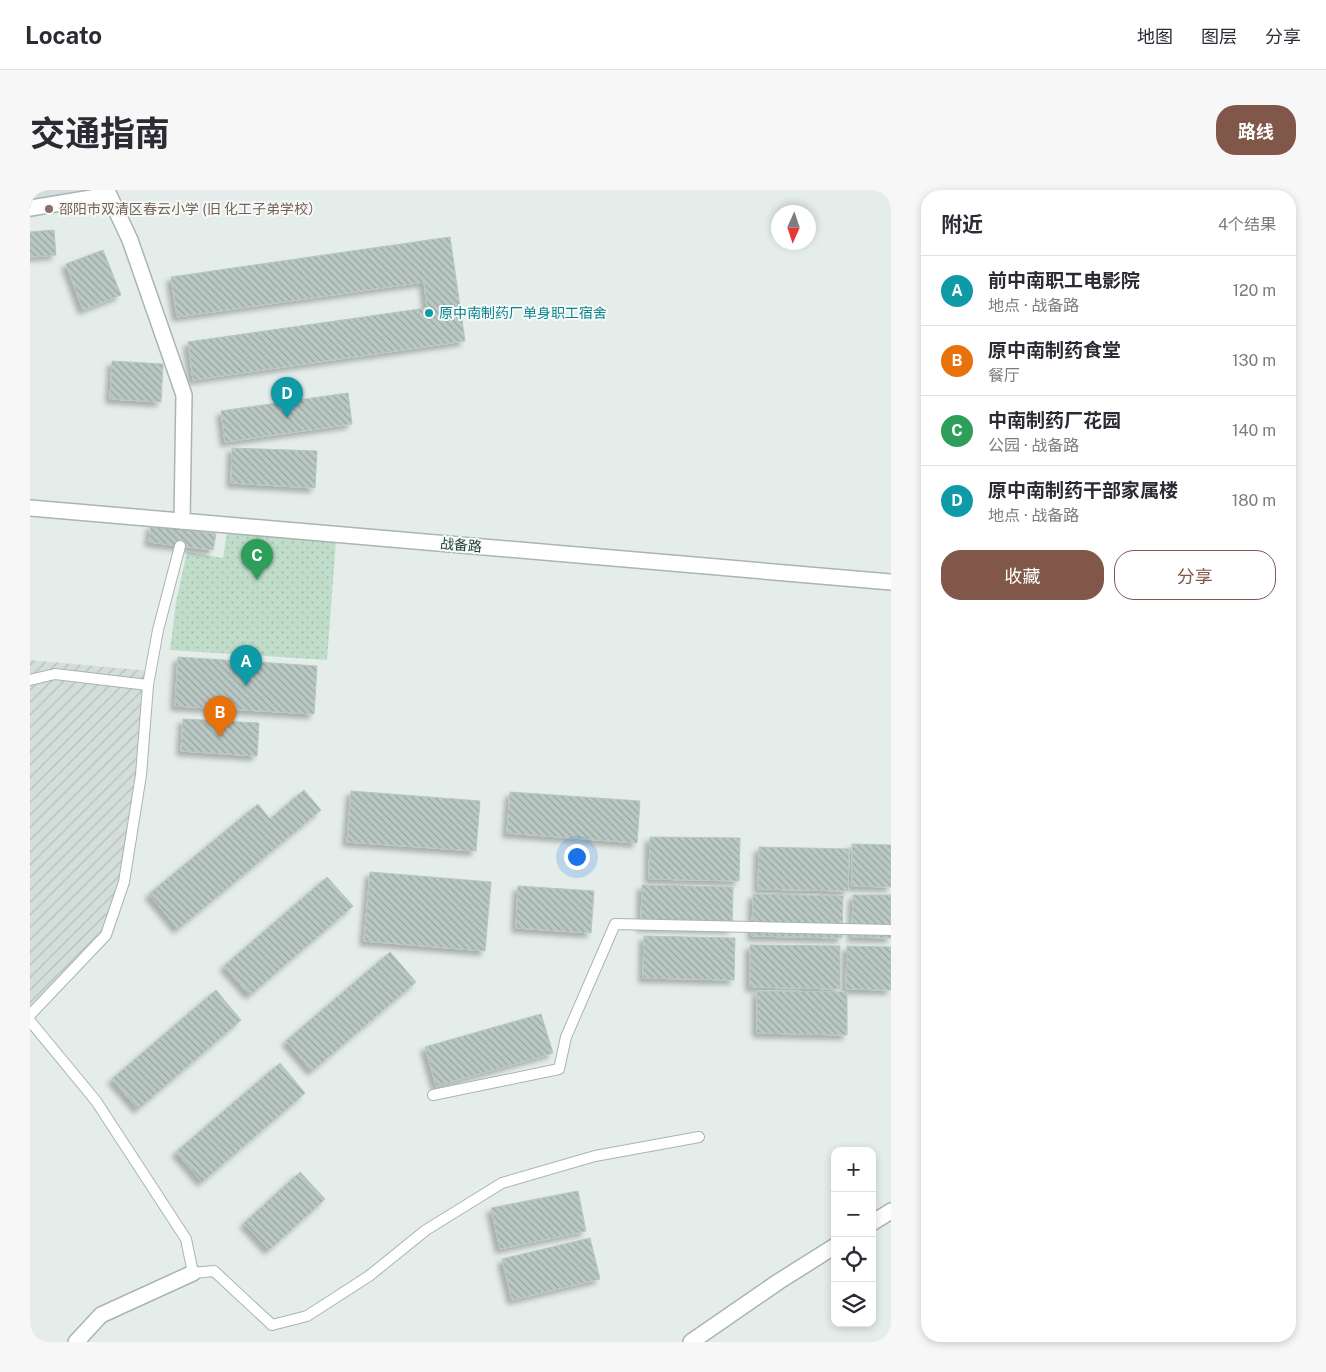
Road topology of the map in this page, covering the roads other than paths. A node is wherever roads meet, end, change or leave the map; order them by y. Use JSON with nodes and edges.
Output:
{"nodes":[{"id":1,"x":108,"y":192,"type":"edge"},
{"id":2,"x":30,"y":208,"type":"edge"},
{"id":3,"x":30,"y":508,"type":"edge"},
{"id":4,"x":182,"y":525,"type":"junction"},
{"id":5,"x":180,"y":546,"type":"dead end"},
{"id":6,"x":891,"y":582,"type":"edge"},
{"id":7,"x":30,"y":680,"type":"edge"},
{"id":8,"x":148,"y":685,"type":"junction"},
{"id":9,"x":891,"y":930,"type":"edge"},
{"id":10,"x":30,"y":1015,"type":"edge"},
{"id":11,"x":30,"y":1021,"type":"edge"},
{"id":12,"x":434,"y":1096,"type":"dead end"},
{"id":13,"x":699,"y":1137,"type":"dead end"},
{"id":14,"x":891,"y":1211,"type":"edge"},
{"id":15,"x":876,"y":1220,"type":"edge"},
{"id":16,"x":831,"y":1249,"type":"edge"},
{"id":17,"x":193,"y":1273,"type":"junction"},
{"id":18,"x":76,"y":1342,"type":"edge"},
{"id":19,"x":691,"y":1342,"type":"edge"}],
"edges":[{"from":1,"to":2,"type":"street"},
{"from":1,"to":4,"type":"street"},
{"from":3,"to":4,"type":"street","name":"战备路"},
{"from":4,"to":6,"type":"street","name":"战备路"},
{"from":5,"to":8,"type":"lane"},
{"from":7,"to":8,"type":"lane"},
{"from":8,"to":10,"type":"lane"},
{"from":9,"to":12,"type":"lane"},
{"from":11,"to":17,"type":"lane"},
{"from":13,"to":17,"type":"lane"},
{"from":14,"to":15,"type":"street"},
{"from":16,"to":19,"type":"street"},
{"from":17,"to":18,"type":"street"}]}
